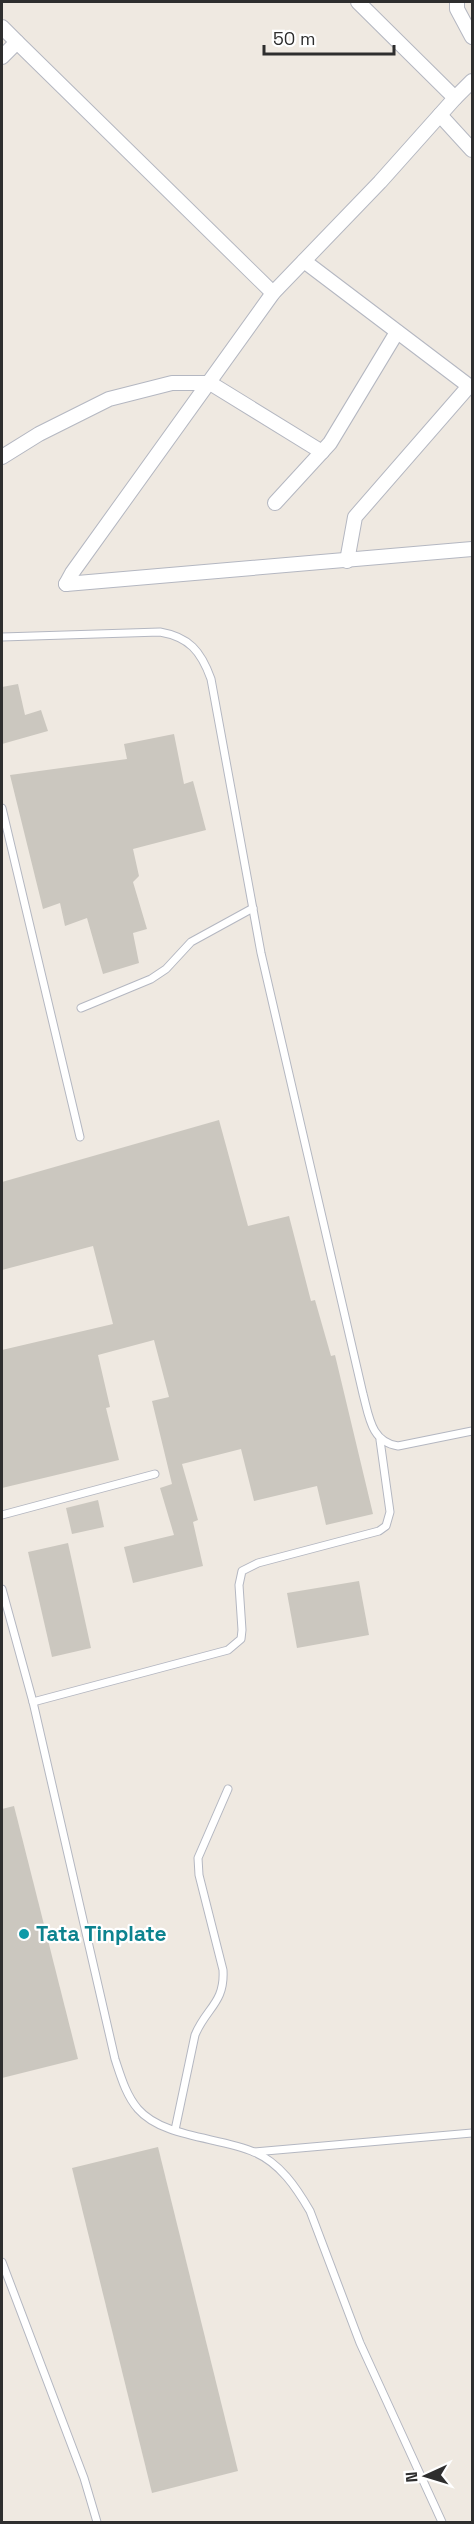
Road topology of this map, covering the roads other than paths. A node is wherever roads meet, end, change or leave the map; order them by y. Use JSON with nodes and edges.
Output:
{"nodes":[{"id":1,"x":358,"y":2,"type":"edge"},
{"id":2,"x":457,"y":2,"type":"edge"},
{"id":3,"x":2,"y":27,"type":"edge"},
{"id":4,"x":472,"y":37,"type":"edge"},
{"id":5,"x":17,"y":42,"type":"junction"},
{"id":6,"x":2,"y":57,"type":"edge"},
{"id":7,"x":472,"y":81,"type":"edge"},
{"id":8,"x":455,"y":98,"type":"junction"},
{"id":9,"x":440,"y":115,"type":"junction"},
{"id":10,"x":472,"y":150,"type":"edge"},
{"id":11,"x":304,"y":261,"type":"junction"},
{"id":12,"x":273,"y":293,"type":"junction"},
{"id":13,"x":397,"y":332,"type":"junction"},
{"id":14,"x":210,"y":383,"type":"junction"},
{"id":15,"x":321,"y":452,"type":"junction"},
{"id":16,"x":2,"y":457,"type":"edge"},
{"id":17,"x":275,"y":503,"type":"dead end"},
{"id":18,"x":472,"y":549,"type":"edge"},
{"id":19,"x":346,"y":561,"type":"junction"},
{"id":20,"x":2,"y":637,"type":"edge"},
{"id":21,"x":2,"y":808,"type":"edge"},
{"id":22,"x":253,"y":908,"type":"junction"},
{"id":23,"x":81,"y":1008,"type":"dead end"},
{"id":24,"x":81,"y":1137,"type":"dead end"},
{"id":25,"x":472,"y":1431,"type":"edge"},
{"id":26,"x":380,"y":1440,"type":"junction"},
{"id":27,"x":155,"y":1474,"type":"dead end"},
{"id":28,"x":2,"y":1515,"type":"edge"},
{"id":29,"x":2,"y":1589,"type":"edge"},
{"id":30,"x":33,"y":1702,"type":"junction"},
{"id":31,"x":228,"y":1789,"type":"dead end"},
{"id":32,"x":175,"y":2130,"type":"junction"},
{"id":33,"x":472,"y":2133,"type":"edge"},
{"id":34,"x":254,"y":2152,"type":"junction"},
{"id":35,"x":2,"y":2262,"type":"edge"},
{"id":36,"x":98,"y":2523,"type":"edge"},
{"id":37,"x":442,"y":2523,"type":"edge"}],
"edges":[{"from":1,"to":8,"type":"street"},
{"from":2,"to":4,"type":"street"},
{"from":3,"to":5,"type":"street"},
{"from":5,"to":6,"type":"street"},
{"from":5,"to":12,"type":"street"},
{"from":7,"to":8,"type":"street"},
{"from":8,"to":9,"type":"street"},
{"from":9,"to":10,"type":"street"},
{"from":9,"to":11,"type":"street"},
{"from":11,"to":12,"type":"street"},
{"from":11,"to":13,"type":"street"},
{"from":12,"to":14,"type":"street"},
{"from":13,"to":15,"type":"street"},
{"from":13,"to":19,"type":"street"},
{"from":14,"to":15,"type":"street"},
{"from":14,"to":16,"type":"street"},
{"from":14,"to":19,"type":"street"},
{"from":15,"to":17,"type":"street"},
{"from":18,"to":19,"type":"street"},
{"from":20,"to":22,"type":"lane"},
{"from":21,"to":24,"type":"lane"},
{"from":22,"to":23,"type":"lane"},
{"from":22,"to":26,"type":"lane"},
{"from":25,"to":26,"type":"lane"},
{"from":26,"to":30,"type":"lane"},
{"from":27,"to":28,"type":"lane"},
{"from":29,"to":30,"type":"lane"},
{"from":30,"to":32,"type":"lane"},
{"from":31,"to":32,"type":"lane"},
{"from":32,"to":34,"type":"lane"},
{"from":33,"to":34,"type":"lane"},
{"from":34,"to":37,"type":"lane"},
{"from":35,"to":36,"type":"lane"}]}
